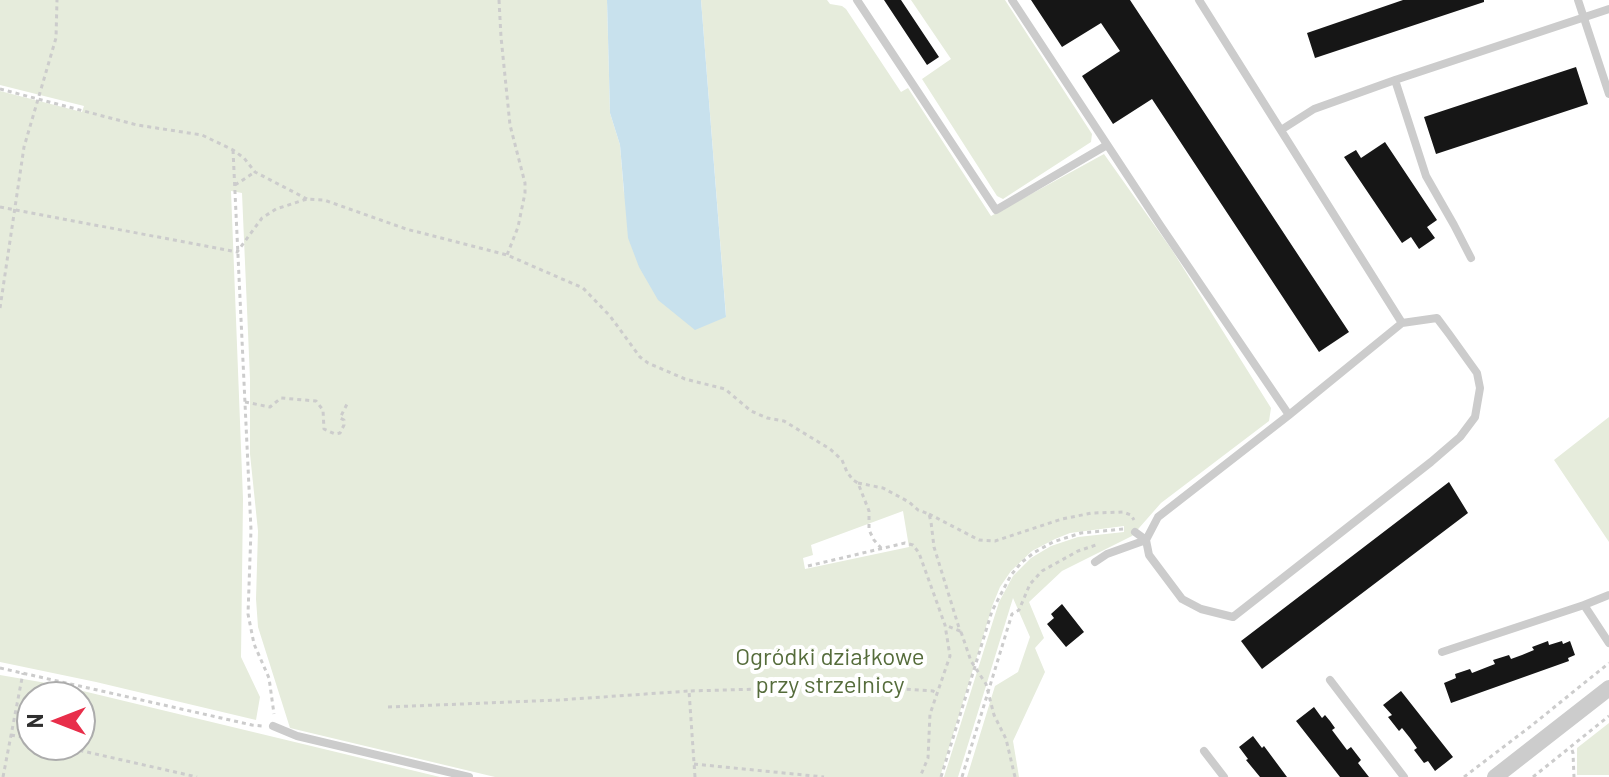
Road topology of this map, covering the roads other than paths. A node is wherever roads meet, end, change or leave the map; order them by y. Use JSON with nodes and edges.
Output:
{"nodes":[{"id":1,"x":857,"y":0,"type":"edge"},
{"id":2,"x":1012,"y":0,"type":"edge"},
{"id":3,"x":1199,"y":0,"type":"edge"},
{"id":4,"x":1578,"y":0,"type":"edge"},
{"id":5,"x":1609,"y":9,"type":"edge"},
{"id":6,"x":1583,"y":17,"type":"junction"},
{"id":7,"x":1395,"y":80,"type":"junction"},
{"id":8,"x":1609,"y":94,"type":"edge"},
{"id":9,"x":1281,"y":130,"type":"junction"},
{"id":10,"x":1107,"y":145,"type":"junction"},
{"id":11,"x":1471,"y":258,"type":"dead end"},
{"id":12,"x":1402,"y":323,"type":"junction"},
{"id":13,"x":1289,"y":415,"type":"junction"},
{"id":14,"x":1132,"y":529,"type":"road end"},
{"id":15,"x":1146,"y":540,"type":"junction"},
{"id":16,"x":1095,"y":562,"type":"dead end"},
{"id":17,"x":1609,"y":595,"type":"edge"},
{"id":18,"x":1584,"y":605,"type":"junction"},
{"id":19,"x":1609,"y":643,"type":"edge"},
{"id":20,"x":1442,"y":652,"type":"dead end"},
{"id":21,"x":1330,"y":680,"type":"dead end"},
{"id":22,"x":1609,"y":688,"type":"edge"},
{"id":23,"x":273,"y":726,"type":"road end"},
{"id":24,"x":1204,"y":751,"type":"dead end"},
{"id":25,"x":469,"y":777,"type":"edge"},
{"id":26,"x":1224,"y":777,"type":"edge"},
{"id":27,"x":1404,"y":777,"type":"edge"},
{"id":28,"x":1495,"y":777,"type":"edge"}],
"edges":[{"from":1,"to":10,"type":"lane"},
{"from":2,"to":10,"type":"lane"},
{"from":3,"to":9,"type":"lane"},
{"from":4,"to":6,"type":"lane"},
{"from":5,"to":6,"type":"lane"},
{"from":6,"to":7,"type":"lane"},
{"from":6,"to":8,"type":"lane"},
{"from":7,"to":9,"type":"lane"},
{"from":7,"to":11,"type":"lane"},
{"from":9,"to":12,"type":"lane"},
{"from":10,"to":13,"type":"lane"},
{"from":12,"to":13,"type":"lane"},
{"from":12,"to":15,"type":"lane"},
{"from":13,"to":15,"type":"lane"},
{"from":14,"to":15,"type":"lane"},
{"from":15,"to":16,"type":"lane"},
{"from":17,"to":18,"type":"lane"},
{"from":18,"to":19,"type":"lane"},
{"from":18,"to":20,"type":"lane"},
{"from":21,"to":27,"type":"lane"},
{"from":22,"to":28,"type":"street"},
{"from":23,"to":25,"type":"lane"},
{"from":24,"to":26,"type":"lane"}]}
